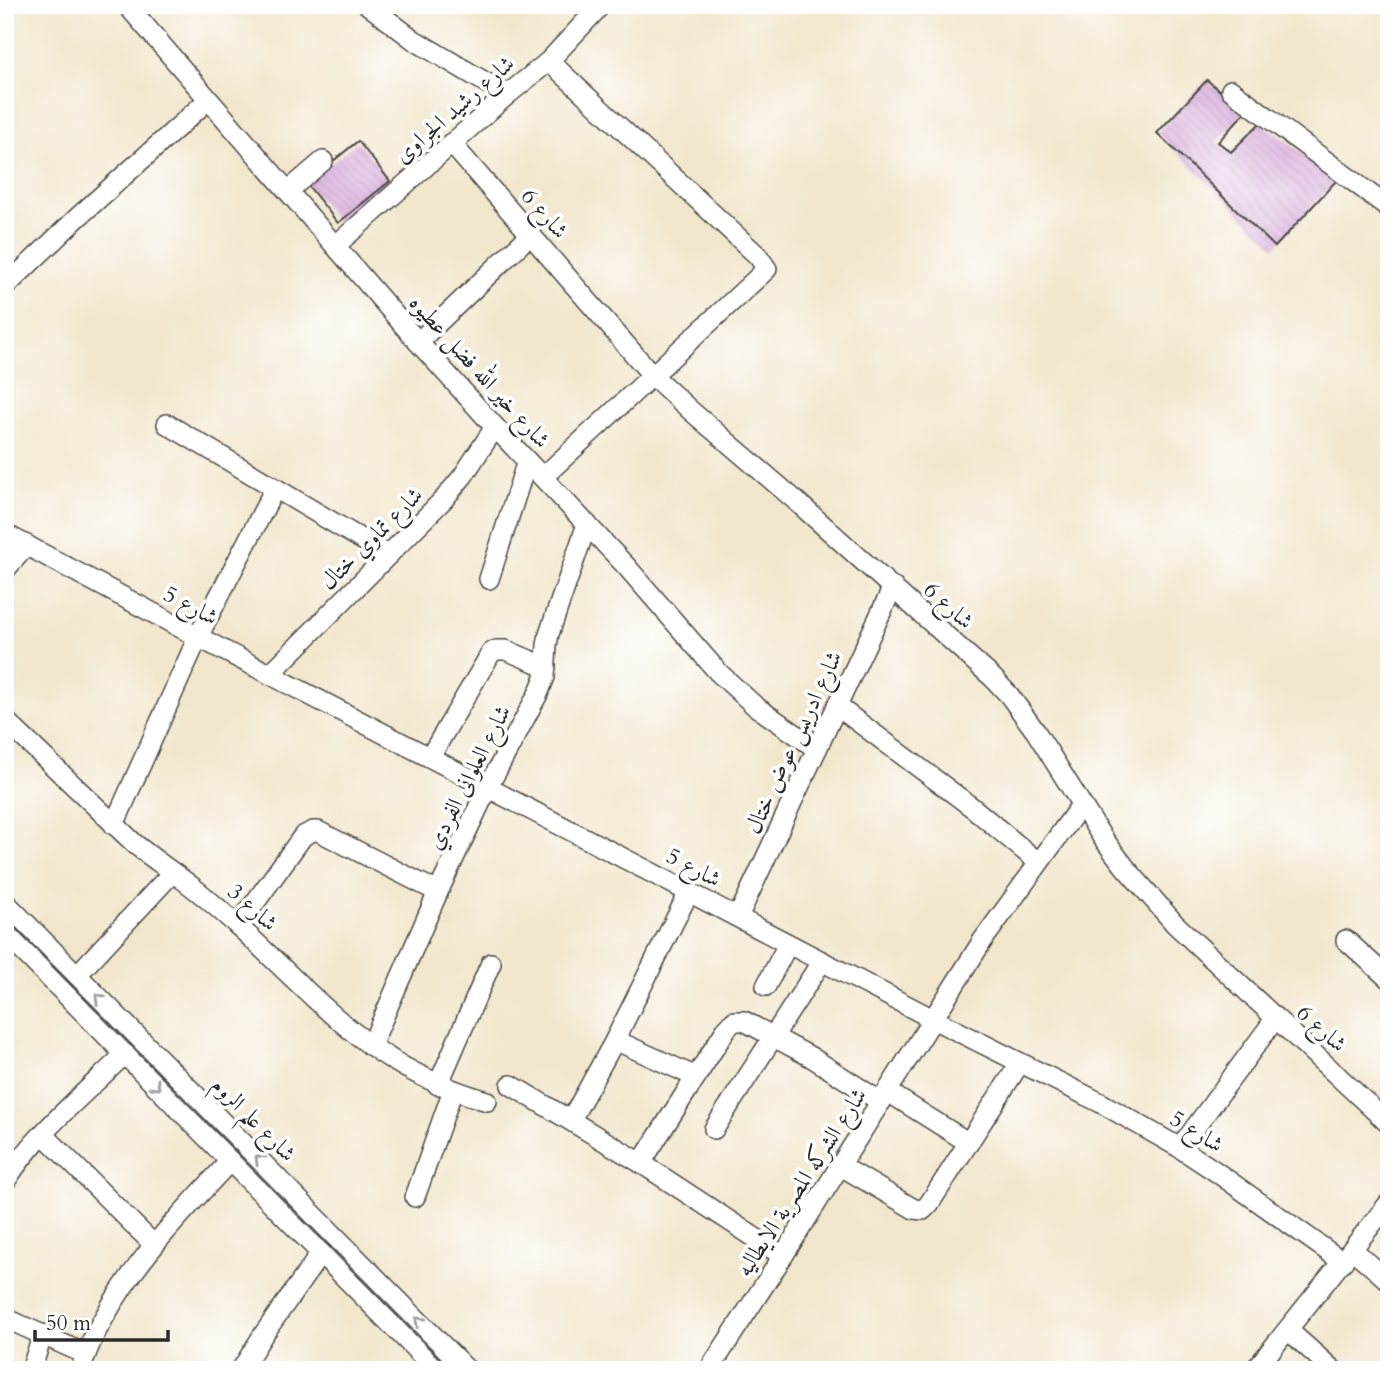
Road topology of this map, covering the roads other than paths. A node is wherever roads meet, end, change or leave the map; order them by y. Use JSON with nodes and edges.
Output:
{"nodes":[{"id":1,"x":127,"y":5,"type":"edge"},
{"id":2,"x":601,"y":5,"type":"edge"},
{"id":3,"x":370,"y":6,"type":"edge"},
{"id":4,"x":549,"y":61,"type":"junction"},
{"id":5,"x":1231,"y":90,"type":"dead end"},
{"id":6,"x":506,"y":95,"type":"junction"},
{"id":7,"x":208,"y":100,"type":"junction"},
{"id":8,"x":451,"y":144,"type":"junction"},
{"id":9,"x":323,"y":161,"type":"dead end"},
{"id":10,"x":288,"y":191,"type":"junction"},
{"id":11,"x":1389,"y":208,"type":"edge"},
{"id":12,"x":531,"y":234,"type":"junction"},
{"id":13,"x":335,"y":246,"type":"junction"},
{"id":14,"x":5,"y":287,"type":"edge"},
{"id":15,"x":418,"y":342,"type":"junction"},
{"id":16,"x":653,"y":376,"type":"junction"},
{"id":17,"x":167,"y":424,"type":"dead end"},
{"id":18,"x":495,"y":427,"type":"junction"},
{"id":19,"x":527,"y":461,"type":"junction"},
{"id":20,"x":543,"y":477,"type":"junction"},
{"id":21,"x":275,"y":488,"type":"junction"},
{"id":22,"x":587,"y":524,"type":"junction"},
{"id":23,"x":9,"y":536,"type":"dead end"},
{"id":24,"x":27,"y":545,"type":"junction"},
{"id":25,"x":388,"y":555,"type":"junction"},
{"id":26,"x":5,"y":570,"type":"edge"},
{"id":27,"x":489,"y":579,"type":"dead end"},
{"id":28,"x":893,"y":587,"type":"junction"},
{"id":29,"x":198,"y":637,"type":"junction"},
{"id":30,"x":546,"y":667,"type":"junction"},
{"id":31,"x":270,"y":674,"type":"junction"},
{"id":32,"x":837,"y":706,"type":"junction"},
{"id":33,"x":5,"y":720,"type":"edge"},
{"id":34,"x":817,"y":749,"type":"junction"},
{"id":35,"x":430,"y":757,"type":"junction"},
{"id":36,"x":488,"y":787,"type":"junction"},
{"id":37,"x":1081,"y":805,"type":"junction"},
{"id":38,"x":114,"y":825,"type":"junction"},
{"id":39,"x":1038,"y":862,"type":"junction"},
{"id":40,"x":172,"y":873,"type":"junction"},
{"id":41,"x":438,"y":892,"type":"junction"},
{"id":42,"x":689,"y":892,"type":"junction"},
{"id":43,"x":5,"y":902,"type":"edge"},
{"id":44,"x":737,"y":917,"type":"junction"},
{"id":45,"x":238,"y":926,"type":"junction"},
{"id":46,"x":5,"y":933,"type":"edge"},
{"id":47,"x":1346,"y":940,"type":"dead end"},
{"id":48,"x":788,"y":944,"type":"junction"},
{"id":49,"x":822,"y":961,"type":"junction"},
{"id":50,"x":491,"y":963,"type":"dead end"},
{"id":51,"x":77,"y":975,"type":"junction"},
{"id":52,"x":1389,"y":979,"type":"edge"},
{"id":53,"x":766,"y":986,"type":"dead end"},
{"id":54,"x":1275,"y":1018,"type":"junction"},
{"id":55,"x":933,"y":1019,"type":"junction"},
{"id":56,"x":774,"y":1036,"type":"junction"},
{"id":57,"x":615,"y":1040,"type":"junction"},
{"id":58,"x":371,"y":1046,"type":"junction"},
{"id":59,"x":125,"y":1054,"type":"junction"},
{"id":60,"x":1020,"y":1063,"type":"junction"},
{"id":61,"x":696,"y":1077,"type":"junction"},
{"id":62,"x":511,"y":1085,"type":"dead end"},
{"id":63,"x":446,"y":1087,"type":"junction"},
{"id":64,"x":884,"y":1097,"type":"junction"},
{"id":65,"x":487,"y":1101,"type":"dead end"},
{"id":66,"x":570,"y":1120,"type":"junction"},
{"id":67,"x":1389,"y":1124,"type":"edge"},
{"id":68,"x":714,"y":1129,"type":"dead end"},
{"id":69,"x":43,"y":1134,"type":"junction"},
{"id":70,"x":235,"y":1134,"type":"junction"},
{"id":71,"x":969,"y":1143,"type":"junction"},
{"id":72,"x":1180,"y":1148,"type":"junction"},
{"id":73,"x":225,"y":1156,"type":"junction"},
{"id":74,"x":641,"y":1163,"type":"junction"},
{"id":75,"x":841,"y":1166,"type":"junction"},
{"id":76,"x":7,"y":1177,"type":"edge"},
{"id":77,"x":415,"y":1196,"type":"dead end"},
{"id":78,"x":1389,"y":1203,"type":"edge"},
{"id":79,"x":154,"y":1245,"type":"junction"},
{"id":80,"x":321,"y":1253,"type":"junction"},
{"id":81,"x":783,"y":1256,"type":"junction"},
{"id":82,"x":1348,"y":1256,"type":"junction"},
{"id":83,"x":1389,"y":1281,"type":"edge"},
{"id":84,"x":5,"y":1318,"type":"edge"},
{"id":85,"x":1288,"y":1330,"type":"junction"},
{"id":86,"x":43,"y":1334,"type":"junction"},
{"id":87,"x":83,"y":1362,"type":"edge"},
{"id":88,"x":31,"y":1370,"type":"edge"},
{"id":89,"x":241,"y":1370,"type":"edge"},
{"id":90,"x":436,"y":1370,"type":"edge"},
{"id":91,"x":467,"y":1370,"type":"edge"},
{"id":92,"x":709,"y":1370,"type":"edge"},
{"id":93,"x":1255,"y":1370,"type":"edge"},
{"id":94,"x":1333,"y":1370,"type":"edge"}],
"edges":[{"from":1,"to":7,"type":"street","name":"شارع خير الله فضل عطيوه"},
{"from":2,"to":4,"type":"street","name":"شارع رشيد الجراوى"},
{"from":3,"to":6,"type":"street"},
{"from":4,"to":6,"type":"street","name":"شارع رشيد الجراوى"},
{"from":4,"to":16,"type":"street"},
{"from":5,"to":11,"type":"street"},
{"from":6,"to":8,"type":"street","name":"شارع رشيد الجراوى"},
{"from":7,"to":10,"type":"street","name":"شارع خير الله فضل عطيوه"},
{"from":7,"to":14,"type":"street"},
{"from":8,"to":12,"type":"street","name":"شارع 6"},
{"from":8,"to":13,"type":"street","name":"شارع رشيد الجراوى"},
{"from":9,"to":10,"type":"street"},
{"from":10,"to":13,"type":"street","name":"شارع خير الله فضل عطيوه"},
{"from":12,"to":15,"type":"street"},
{"from":12,"to":16,"type":"street","name":"شارع 6"},
{"from":13,"to":15,"type":"street","name":"شارع خير الله فضل عطيوه"},
{"from":15,"to":18,"type":"street","name":"شارع خير الله فضل عطيوه"},
{"from":16,"to":20,"type":"street"},
{"from":16,"to":28,"type":"street","name":"شارع 6"},
{"from":17,"to":21,"type":"street"},
{"from":18,"to":19,"type":"street","name":"شارع خير الله فضل عطيوه"},
{"from":18,"to":25,"type":"street","name":"شارع تماوي ختال"},
{"from":19,"to":20,"type":"street","name":"شارع خير الله فضل عطيوه"},
{"from":19,"to":27,"type":"street"},
{"from":20,"to":22,"type":"street","name":"شارع خير الله فضل عطيوه"},
{"from":21,"to":25,"type":"street"},
{"from":21,"to":29,"type":"street"},
{"from":22,"to":30,"type":"street","name":"شارع العلوانى الفردي"},
{"from":22,"to":34,"type":"street","name":"شارع خير الله فضل عطيوه"},
{"from":23,"to":24,"type":"street","name":"شارع 5"},
{"from":24,"to":26,"type":"street"},
{"from":24,"to":29,"type":"street","name":"شارع 5"},
{"from":25,"to":31,"type":"street","name":"شارع تماوي ختال"},
{"from":28,"to":32,"type":"street","name":"شارع ادريس عوض ختال"},
{"from":28,"to":37,"type":"street","name":"شارع 6"},
{"from":29,"to":31,"type":"street","name":"شارع 5"},
{"from":29,"to":38,"type":"street"},
{"from":30,"to":35,"type":"street"},
{"from":30,"to":36,"type":"street","name":"شارع العلوانى الفردي"},
{"from":31,"to":35,"type":"street","name":"شارع 5"},
{"from":32,"to":34,"type":"street","name":"شارع ادريس عوض ختال"},
{"from":32,"to":39,"type":"street"},
{"from":33,"to":38,"type":"street","name":"شارع 3"},
{"from":34,"to":44,"type":"street","name":"شارع ادريس عوض ختال"},
{"from":35,"to":36,"type":"street","name":"شارع 5"},
{"from":36,"to":41,"type":"street","name":"شارع العلوانى الفردي"},
{"from":36,"to":42,"type":"street","name":"شارع 5"},
{"from":37,"to":39,"type":"street","name":"شارع الشركه المصرية الايطاليه"},
{"from":37,"to":54,"type":"street","name":"شارع 6"},
{"from":38,"to":40,"type":"street","name":"شارع 3"},
{"from":39,"to":55,"type":"street","name":"شارع الشركه المصرية الايطاليه"},
{"from":40,"to":45,"type":"street","name":"شارع 3"},
{"from":40,"to":51,"type":"street"},
{"from":41,"to":45,"type":"street"},
{"from":41,"to":58,"type":"street","name":"شارع العلوانى الفردي"},
{"from":42,"to":44,"type":"street","name":"شارع 5"},
{"from":42,"to":57,"type":"street"},
{"from":43,"to":51,"type":"street","name":"شارع علم الروم"},
{"from":44,"to":48,"type":"street","name":"شارع 5"},
{"from":45,"to":58,"type":"street","name":"شارع 3"},
{"from":46,"to":59,"type":"street","name":"شارع علم الروم"},
{"from":47,"to":52,"type":"street"},
{"from":48,"to":49,"type":"street","name":"شارع 5"},
{"from":48,"to":53,"type":"street"},
{"from":49,"to":55,"type":"street","name":"شارع 5"},
{"from":49,"to":56,"type":"street"},
{"from":50,"to":63,"type":"street"},
{"from":70,"to":51,"type":"street","name":"شارع علم الروم","one_way":true},
{"from":54,"to":67,"type":"street","name":"شارع 6"},
{"from":54,"to":72,"type":"street"},
{"from":55,"to":60,"type":"street","name":"شارع 5"},
{"from":55,"to":64,"type":"street","name":"شارع الشركه المصرية الايطاليه"},
{"from":56,"to":61,"type":"street"},
{"from":56,"to":64,"type":"street"},
{"from":56,"to":68,"type":"street"},
{"from":57,"to":61,"type":"street"},
{"from":57,"to":66,"type":"street"},
{"from":58,"to":63,"type":"street","name":"شارع 3"},
{"from":59,"to":69,"type":"street"},
{"from":59,"to":73,"type":"street","name":"شارع علم الروم","one_way":true},
{"from":60,"to":71,"type":"street"},
{"from":60,"to":72,"type":"street","name":"شارع 5"},
{"from":61,"to":74,"type":"street"},
{"from":62,"to":66,"type":"street"},
{"from":63,"to":65,"type":"street","name":"شارع 3"},
{"from":63,"to":77,"type":"street"},
{"from":64,"to":71,"type":"street"},
{"from":64,"to":75,"type":"street","name":"شارع الشركه المصرية الايطاليه"},
{"from":66,"to":74,"type":"street"},
{"from":69,"to":76,"type":"street"},
{"from":69,"to":79,"type":"street"},
{"from":70,"to":73,"type":"street"},
{"from":91,"to":70,"type":"street","name":"شارع علم الروم","one_way":true},
{"from":71,"to":75,"type":"street"},
{"from":72,"to":82,"type":"street","name":"شارع 5"},
{"from":73,"to":79,"type":"street"},
{"from":73,"to":80,"type":"street","name":"شارع علم الروم"},
{"from":74,"to":81,"type":"street"},
{"from":75,"to":81,"type":"street","name":"شارع الشركه المصرية الايطاليه"},
{"from":78,"to":82,"type":"street"},
{"from":79,"to":87,"type":"street"},
{"from":80,"to":89,"type":"street"},
{"from":80,"to":90,"type":"street","name":"شارع علم الروم"},
{"from":81,"to":92,"type":"street","name":"شارع الشركه المصرية الايطاليه"},
{"from":82,"to":83,"type":"street","name":"شارع 5"},
{"from":82,"to":85,"type":"street"},
{"from":84,"to":86,"type":"street"},
{"from":85,"to":93,"type":"street"},
{"from":85,"to":94,"type":"street"},
{"from":86,"to":87,"type":"street"},
{"from":86,"to":88,"type":"street"}]}
